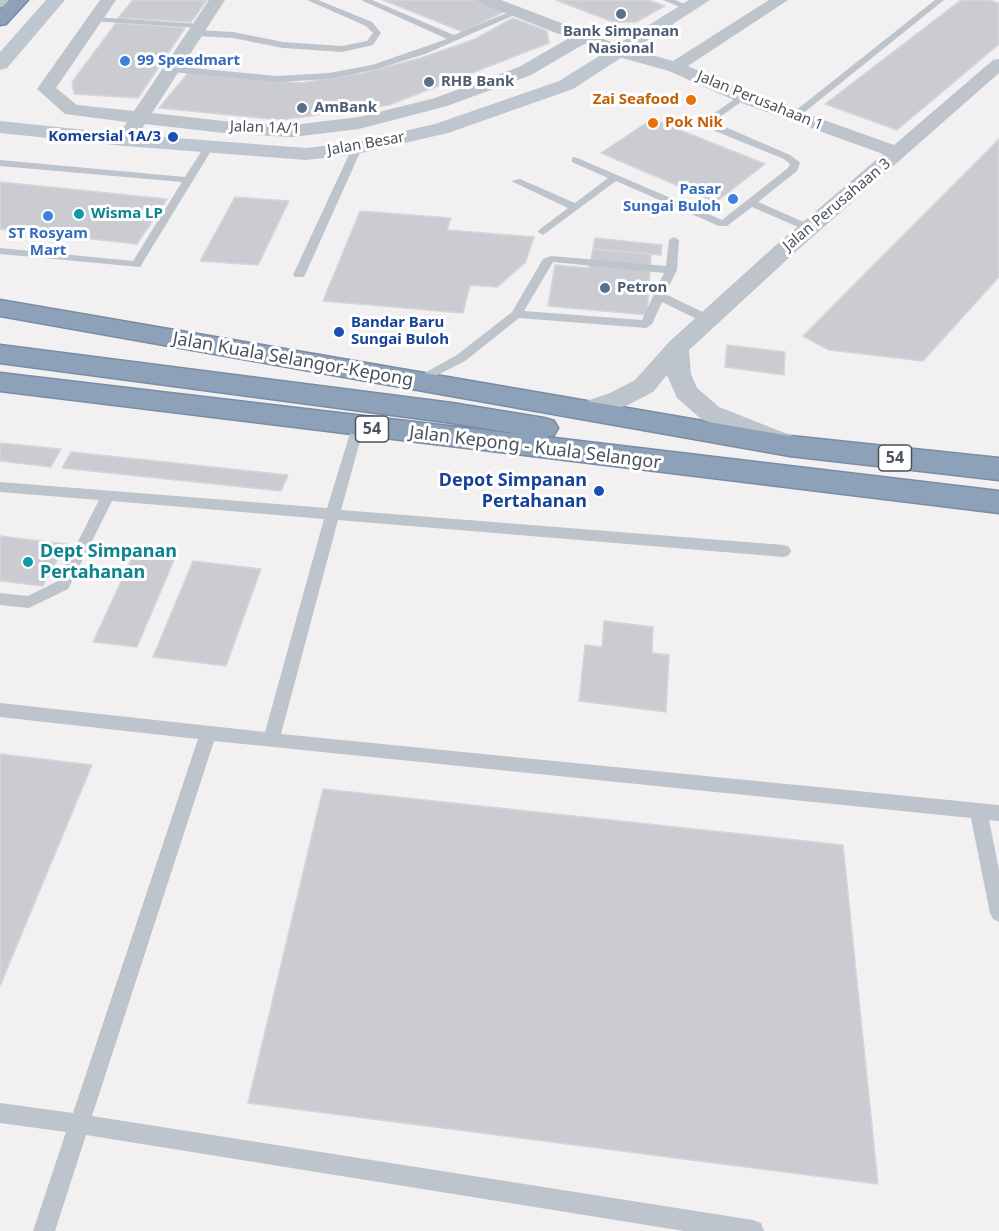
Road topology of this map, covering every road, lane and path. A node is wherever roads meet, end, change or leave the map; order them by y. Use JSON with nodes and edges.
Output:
{"nodes":[{"id":1,"x":19,"y":0,"type":"edge"},
{"id":2,"x":56,"y":0,"type":"edge"},
{"id":3,"x":108,"y":0,"type":"edge"},
{"id":4,"x":217,"y":0,"type":"edge"},
{"id":5,"x":311,"y":0,"type":"edge"},
{"id":6,"x":365,"y":0,"type":"edge"},
{"id":7,"x":486,"y":0,"type":"edge"},
{"id":8,"x":667,"y":0,"type":"edge"},
{"id":9,"x":780,"y":0,"type":"edge"},
{"id":10,"x":940,"y":0,"type":"edge"},
{"id":11,"x":695,"y":4,"type":"edge"},
{"id":12,"x":517,"y":12,"type":"junction"},
{"id":13,"x":94,"y":19,"type":"junction"},
{"id":14,"x":0,"y":20,"type":"edge"},
{"id":15,"x":198,"y":30,"type":"junction"},
{"id":16,"x":622,"y":31,"type":"dead end"},
{"id":17,"x":583,"y":37,"type":"junction"},
{"id":18,"x":643,"y":38,"type":"junction"},
{"id":19,"x":455,"y":39,"type":"junction"},
{"id":20,"x":621,"y":52,"type":"junction"},
{"id":21,"x":0,"y":64,"type":"edge"},
{"id":22,"x":999,"y":64,"type":"edge"},
{"id":23,"x":675,"y":67,"type":"junction"},
{"id":24,"x":171,"y":69,"type":"junction"},
{"id":25,"x":742,"y":97,"type":"junction"},
{"id":26,"x":140,"y":117,"type":"junction"},
{"id":27,"x":793,"y":117,"type":"junction"},
{"id":28,"x":0,"y":127,"type":"edge"},
{"id":29,"x":125,"y":140,"type":"junction"},
{"id":30,"x":209,"y":146,"type":"junction"},
{"id":31,"x":357,"y":148,"type":"junction"},
{"id":32,"x":898,"y":153,"type":"junction"},
{"id":33,"x":575,"y":160,"type":"dead end"},
{"id":34,"x":0,"y":163,"type":"edge"},
{"id":35,"x":615,"y":177,"type":"junction"},
{"id":36,"x":188,"y":180,"type":"junction"},
{"id":37,"x":516,"y":181,"type":"dead end"},
{"id":38,"x":750,"y":202,"type":"junction"},
{"id":39,"x":576,"y":207,"type":"junction"},
{"id":40,"x":809,"y":228,"type":"junction"},
{"id":41,"x":543,"y":232,"type":"dead end"},
{"id":42,"x":674,"y":240,"type":"dead end"},
{"id":43,"x":0,"y":251,"type":"edge"},
{"id":44,"x":671,"y":270,"type":"junction"},
{"id":45,"x":299,"y":275,"type":"dead end"},
{"id":46,"x":660,"y":296,"type":"junction"},
{"id":47,"x":0,"y":308,"type":"edge"},
{"id":48,"x":516,"y":314,"type":"junction"},
{"id":49,"x":709,"y":320,"type":"junction"},
{"id":50,"x":677,"y":348,"type":"junction"},
{"id":51,"x":0,"y":354,"type":"edge"},
{"id":52,"x":416,"y":381,"type":"junction"},
{"id":53,"x":0,"y":382,"type":"edge"},
{"id":54,"x":587,"y":410,"type":"junction"},
{"id":55,"x":358,"y":427,"type":"junction"},
{"id":56,"x":790,"y":446,"type":"junction"},
{"id":57,"x":999,"y":469,"type":"edge"},
{"id":58,"x":744,"y":474,"type":"junction"},
{"id":59,"x":0,"y":487,"type":"edge"},
{"id":60,"x":107,"y":496,"type":"junction"},
{"id":61,"x":999,"y":502,"type":"edge"},
{"id":62,"x":332,"y":515,"type":"junction"},
{"id":63,"x":784,"y":551,"type":"dead end"},
{"id":64,"x":0,"y":599,"type":"edge"},
{"id":65,"x":0,"y":710,"type":"edge"},
{"id":66,"x":208,"y":733,"type":"junction"},
{"id":67,"x":271,"y":740,"type":"junction"},
{"id":68,"x":978,"y":810,"type":"junction"},
{"id":69,"x":999,"y":813,"type":"edge"},
{"id":70,"x":999,"y":913,"type":"edge"},
{"id":71,"x":0,"y":1113,"type":"edge"},
{"id":72,"x":80,"y":1124,"type":"junction"},
{"id":73,"x":44,"y":1231,"type":"edge"},
{"id":74,"x":753,"y":1231,"type":"edge"}],
"edges":[{"from":1,"to":14,"type":"highway"},
{"from":2,"to":21,"type":"street"},
{"from":3,"to":13,"type":"street","name":"Jalan 1A/1"},
{"from":4,"to":15,"type":"street"},
{"from":5,"to":15,"type":"lane"},
{"from":6,"to":19,"type":"lane"},
{"from":7,"to":12,"type":"street","name":"Jalan Perusahaan 1"},
{"from":8,"to":11,"type":"lane"},
{"from":9,"to":23,"type":"street"},
{"from":10,"to":27,"type":"lane"},
{"from":11,"to":18,"type":"street","name":"Jalan Besar"},
{"from":12,"to":17,"type":"street","name":"Jalan Perusahaan 1"},
{"from":12,"to":19,"type":"lane"},
{"from":13,"to":15,"type":"lane"},
{"from":13,"to":26,"type":"street","name":"Jalan 1A/1"},
{"from":15,"to":24,"type":"street"},
{"from":16,"to":18,"type":"street"},
{"from":17,"to":20,"type":"street","name":"Jalan Perusahaan 1"},
{"from":17,"to":26,"type":"street","name":"Jalan 1A/1"},
{"from":18,"to":20,"type":"street","name":"Jalan Besar"},
{"from":19,"to":24,"type":"lane"},
{"from":20,"to":23,"type":"street","name":"Jalan Perusahaan 1"},
{"from":20,"to":31,"type":"street","name":"Jalan Besar"},
{"from":22,"to":32,"type":"street","name":"Jalan Perusahaan 3"},
{"from":23,"to":25,"type":"street","name":"Jalan Perusahaan 1"},
{"from":24,"to":26,"type":"street"},
{"from":25,"to":27,"type":"street","name":"Jalan Perusahaan 1"},
{"from":25,"to":38,"type":"lane"},
{"from":26,"to":29,"type":"street"},
{"from":27,"to":32,"type":"street","name":"Jalan Perusahaan 1"},
{"from":28,"to":29,"type":"street","name":"Jalan Besar"},
{"from":29,"to":30,"type":"street","name":"Jalan Besar"},
{"from":30,"to":31,"type":"street","name":"Jalan Besar"},
{"from":30,"to":36,"type":"lane"},
{"from":31,"to":45,"type":"lane"},
{"from":32,"to":40,"type":"street","name":"Jalan Perusahaan 3"},
{"from":33,"to":35,"type":"lane"},
{"from":34,"to":36,"type":"lane"},
{"from":35,"to":38,"type":"lane"},
{"from":35,"to":39,"type":"lane"},
{"from":36,"to":43,"type":"lane"},
{"from":37,"to":39,"type":"lane"},
{"from":38,"to":40,"type":"lane"},
{"from":39,"to":41,"type":"lane"},
{"from":40,"to":49,"type":"street","name":"Jalan Perusahaan 3"},
{"from":42,"to":44,"type":"lane"},
{"from":44,"to":46,"type":"lane"},
{"from":44,"to":48,"type":"lane"},
{"from":46,"to":48,"type":"lane"},
{"from":46,"to":49,"type":"lane"},
{"from":47,"to":52,"type":"highway","name":"Jalan Kuala Selangor-Kepong","number":"54"},
{"from":48,"to":52,"type":"lane"},
{"from":49,"to":50,"type":"street","name":"Jalan Perusahaan 3"},
{"from":50,"to":54,"type":"street","name":"Jalan Perusahaan 3"},
{"from":50,"to":56,"type":"street"},
{"from":51,"to":58,"type":"highway"},
{"from":52,"to":54,"type":"highway","name":"Jalan Kuala Selangor-Kepong","number":"54"},
{"from":53,"to":55,"type":"highway","name":"Jalan Kepong - Kuala Selangor","number":"54"},
{"from":54,"to":56,"type":"highway","number":"54"},
{"from":55,"to":58,"type":"highway","name":"Jalan Kepong - Kuala Selangor","number":"54"},
{"from":55,"to":62,"type":"lane"},
{"from":56,"to":57,"type":"highway","number":"54"},
{"from":58,"to":61,"type":"highway","name":"Jalan Kepong - Kuala Selangor","number":"54"},
{"from":59,"to":60,"type":"lane"},
{"from":60,"to":62,"type":"lane"},
{"from":60,"to":64,"type":"lane"},
{"from":62,"to":63,"type":"lane"},
{"from":62,"to":67,"type":"lane"},
{"from":65,"to":66,"type":"lane"},
{"from":66,"to":67,"type":"lane"},
{"from":66,"to":72,"type":"lane"},
{"from":67,"to":68,"type":"lane"},
{"from":68,"to":69,"type":"lane"},
{"from":68,"to":70,"type":"lane"},
{"from":71,"to":72,"type":"lane"},
{"from":72,"to":73,"type":"lane"},
{"from":72,"to":74,"type":"lane"}]}
